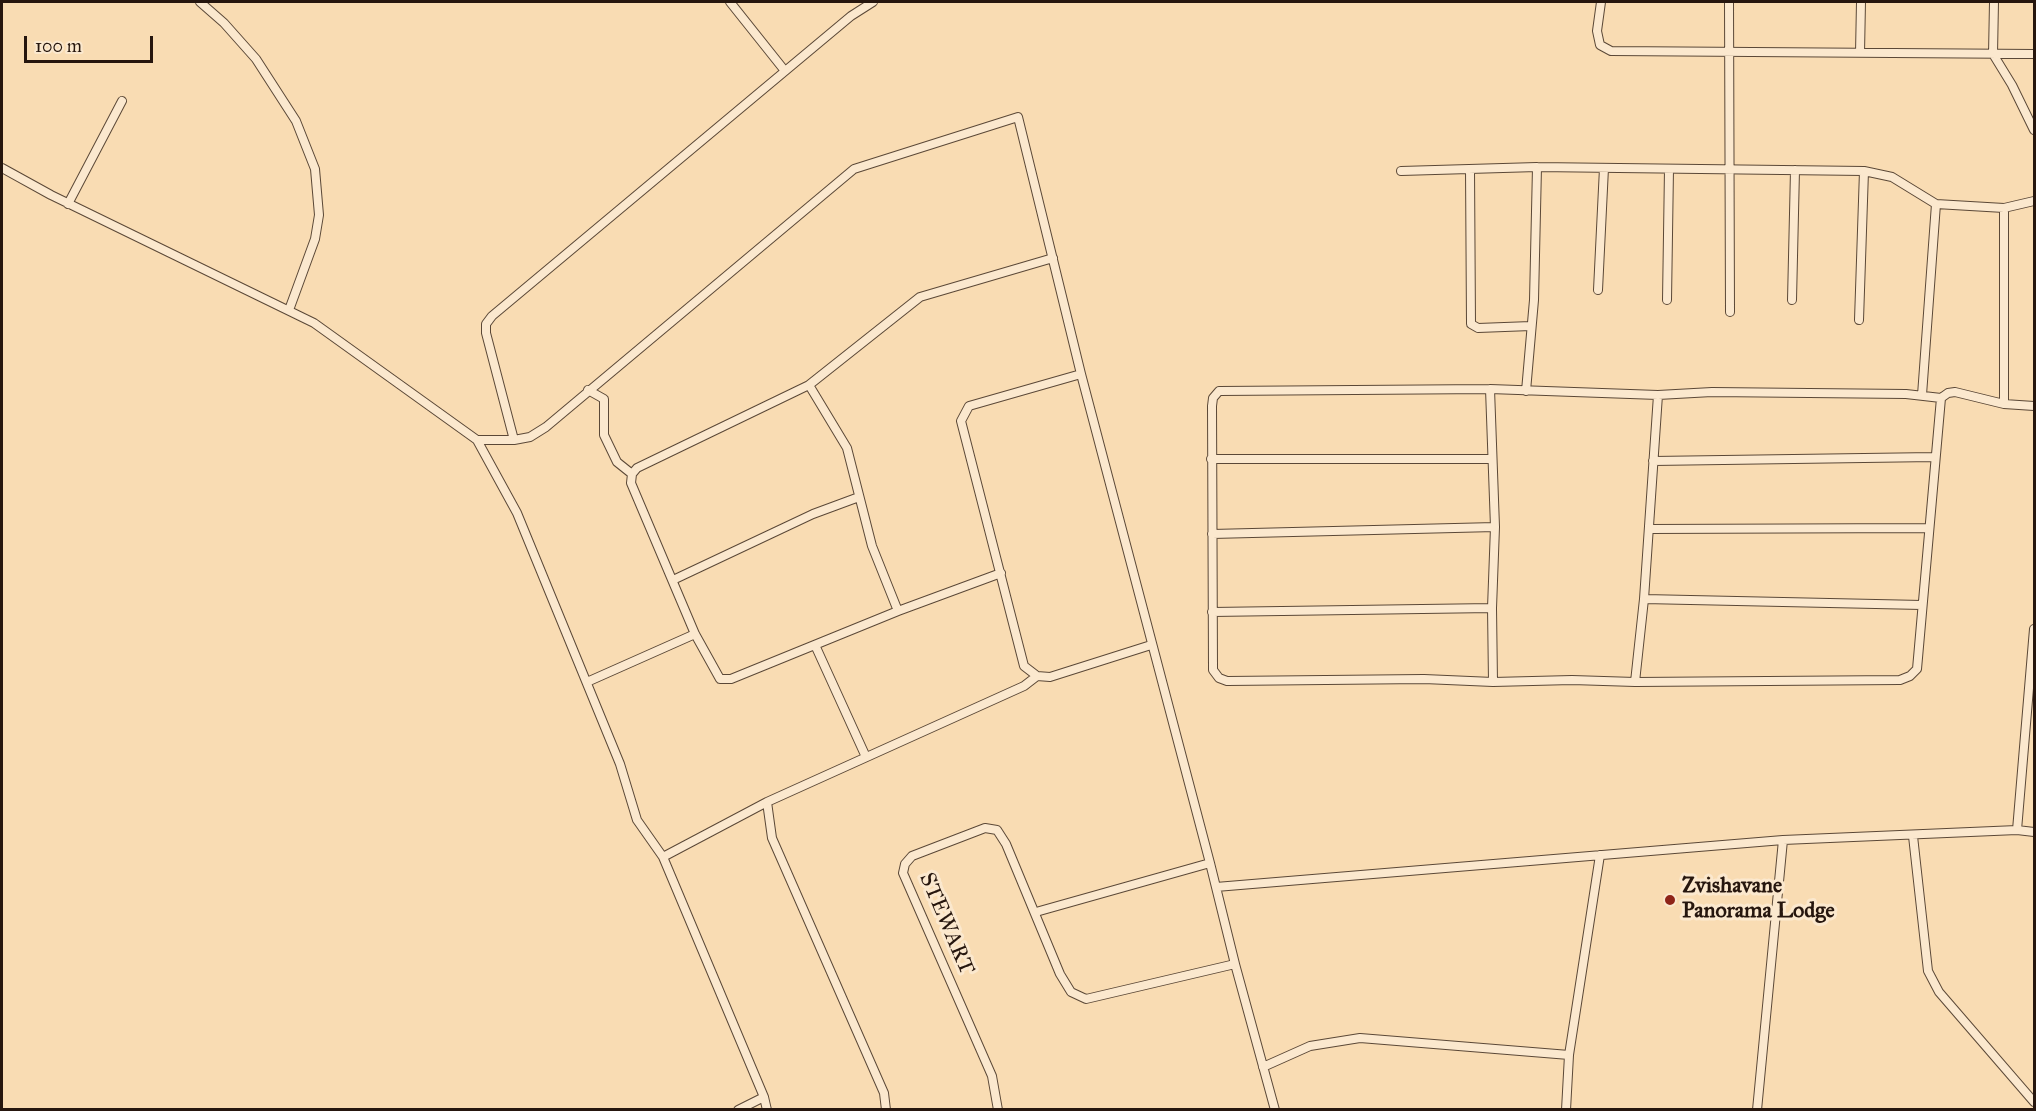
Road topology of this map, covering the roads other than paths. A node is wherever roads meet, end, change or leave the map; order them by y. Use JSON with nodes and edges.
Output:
{"nodes":[{"id":1,"x":200,"y":2,"type":"edge"},
{"id":2,"x":730,"y":2,"type":"edge"},
{"id":3,"x":873,"y":2,"type":"edge"},
{"id":4,"x":1601,"y":2,"type":"edge"},
{"id":5,"x":1729,"y":2,"type":"edge"},
{"id":6,"x":1861,"y":2,"type":"edge"},
{"id":7,"x":1994,"y":2,"type":"edge"},
{"id":8,"x":1729,"y":52,"type":"junction"},
{"id":9,"x":1860,"y":53,"type":"junction"},
{"id":10,"x":1994,"y":54,"type":"junction"},
{"id":11,"x":2034,"y":54,"type":"edge"},
{"id":12,"x":785,"y":71,"type":"junction"},
{"id":13,"x":122,"y":101,"type":"dead end"},
{"id":14,"x":2034,"y":130,"type":"edge"},
{"id":15,"x":1537,"y":167,"type":"junction"},
{"id":16,"x":2,"y":168,"type":"edge"},
{"id":17,"x":1604,"y":168,"type":"junction"},
{"id":18,"x":1470,"y":169,"type":"junction"},
{"id":19,"x":1669,"y":169,"type":"junction"},
{"id":20,"x":1729,"y":169,"type":"junction"},
{"id":21,"x":1795,"y":170,"type":"junction"},
{"id":22,"x":1401,"y":171,"type":"dead end"},
{"id":23,"x":1864,"y":171,"type":"junction"},
{"id":24,"x":2034,"y":201,"type":"edge"},
{"id":25,"x":68,"y":204,"type":"junction"},
{"id":26,"x":1936,"y":204,"type":"junction"},
{"id":27,"x":2004,"y":208,"type":"junction"},
{"id":28,"x":1053,"y":258,"type":"junction"},
{"id":29,"x":1598,"y":290,"type":"dead end"},
{"id":30,"x":1667,"y":300,"type":"dead end"},
{"id":31,"x":1792,"y":300,"type":"dead end"},
{"id":32,"x":289,"y":310,"type":"junction"},
{"id":33,"x":1730,"y":312,"type":"dead end"},
{"id":34,"x":1859,"y":320,"type":"dead end"},
{"id":35,"x":1531,"y":326,"type":"junction"},
{"id":36,"x":1081,"y":374,"type":"junction"},
{"id":37,"x":809,"y":385,"type":"junction"},
{"id":38,"x":1490,"y":389,"type":"junction"},
{"id":39,"x":588,"y":390,"type":"junction"},
{"id":40,"x":1526,"y":391,"type":"junction"},
{"id":41,"x":1658,"y":395,"type":"junction"},
{"id":42,"x":1922,"y":395,"type":"junction"},
{"id":43,"x":1941,"y":398,"type":"junction"},
{"id":44,"x":2004,"y":404,"type":"junction"},
{"id":45,"x":2034,"y":406,"type":"edge"},
{"id":46,"x":477,"y":440,"type":"junction"},
{"id":47,"x":514,"y":440,"type":"junction"},
{"id":48,"x":1934,"y":457,"type":"junction"},
{"id":49,"x":1211,"y":459,"type":"junction"},
{"id":50,"x":1492,"y":459,"type":"junction"},
{"id":51,"x":1653,"y":461,"type":"junction"},
{"id":52,"x":632,"y":474,"type":"junction"},
{"id":53,"x":860,"y":497,"type":"junction"},
{"id":54,"x":1495,"y":527,"type":"junction"},
{"id":55,"x":1928,"y":528,"type":"junction"},
{"id":56,"x":1649,"y":529,"type":"junction"},
{"id":57,"x":1212,"y":534,"type":"junction"},
{"id":58,"x":1001,"y":573,"type":"junction"},
{"id":59,"x":673,"y":580,"type":"junction"},
{"id":60,"x":1644,"y":599,"type":"junction"},
{"id":61,"x":1922,"y":605,"type":"junction"},
{"id":62,"x":1492,"y":608,"type":"junction"},
{"id":63,"x":898,"y":611,"type":"junction"},
{"id":64,"x":1212,"y":612,"type":"junction"},
{"id":65,"x":2034,"y":629,"type":"edge"},
{"id":66,"x":695,"y":634,"type":"junction"},
{"id":67,"x":815,"y":645,"type":"junction"},
{"id":68,"x":1151,"y":645,"type":"junction"},
{"id":69,"x":1037,"y":675,"type":"junction"},
{"id":70,"x":587,"y":682,"type":"junction"},
{"id":71,"x":1493,"y":682,"type":"junction"},
{"id":72,"x":1635,"y":682,"type":"junction"},
{"id":73,"x":866,"y":757,"type":"junction"},
{"id":74,"x":767,"y":802,"type":"junction"},
{"id":75,"x":2017,"y":830,"type":"junction"},
{"id":76,"x":2034,"y":832,"type":"edge"},
{"id":77,"x":1913,"y":836,"type":"junction"},
{"id":78,"x":1783,"y":840,"type":"junction"},
{"id":79,"x":1600,"y":855,"type":"junction"},
{"id":80,"x":663,"y":857,"type":"junction"},
{"id":81,"x":1210,"y":863,"type":"junction"},
{"id":82,"x":1216,"y":887,"type":"junction"},
{"id":83,"x":1036,"y":912,"type":"junction"},
{"id":84,"x":1235,"y":964,"type":"junction"},
{"id":85,"x":1569,"y":1055,"type":"junction"},
{"id":86,"x":1263,"y":1067,"type":"junction"},
{"id":87,"x":764,"y":1097,"type":"junction"},
{"id":88,"x":2034,"y":1102,"type":"edge"},
{"id":89,"x":738,"y":1110,"type":"edge"},
{"id":90,"x":767,"y":1110,"type":"edge"},
{"id":91,"x":886,"y":1110,"type":"edge"},
{"id":92,"x":998,"y":1110,"type":"edge"},
{"id":93,"x":1275,"y":1110,"type":"edge"},
{"id":94,"x":1566,"y":1110,"type":"edge"},
{"id":95,"x":1756,"y":1110,"type":"edge"}],
"edges":[{"from":1,"to":32,"type":"street"},
{"from":2,"to":12,"type":"street"},
{"from":3,"to":12,"type":"street"},
{"from":4,"to":8,"type":"street"},
{"from":5,"to":8,"type":"street"},
{"from":6,"to":9,"type":"street"},
{"from":7,"to":10,"type":"street"},
{"from":8,"to":9,"type":"street"},
{"from":8,"to":20,"type":"street"},
{"from":9,"to":10,"type":"street"},
{"from":10,"to":11,"type":"street"},
{"from":10,"to":14,"type":"street"},
{"from":12,"to":47,"type":"street"},
{"from":13,"to":25,"type":"street"},
{"from":15,"to":17,"type":"street"},
{"from":15,"to":18,"type":"street"},
{"from":15,"to":35,"type":"street"},
{"from":16,"to":25,"type":"street"},
{"from":17,"to":19,"type":"street"},
{"from":17,"to":29,"type":"street"},
{"from":18,"to":22,"type":"street"},
{"from":18,"to":35,"type":"street"},
{"from":19,"to":20,"type":"street"},
{"from":19,"to":30,"type":"street"},
{"from":20,"to":21,"type":"street"},
{"from":20,"to":33,"type":"street"},
{"from":21,"to":23,"type":"street"},
{"from":21,"to":31,"type":"street"},
{"from":23,"to":26,"type":"street"},
{"from":23,"to":34,"type":"street"},
{"from":24,"to":27,"type":"street"},
{"from":25,"to":32,"type":"street"},
{"from":26,"to":27,"type":"street"},
{"from":26,"to":42,"type":"street"},
{"from":27,"to":44,"type":"street"},
{"from":28,"to":36,"type":"street"},
{"from":28,"to":37,"type":"street"},
{"from":28,"to":39,"type":"street"},
{"from":32,"to":46,"type":"street"},
{"from":35,"to":40,"type":"street"},
{"from":36,"to":58,"type":"street"},
{"from":36,"to":68,"type":"street"},
{"from":37,"to":52,"type":"street"},
{"from":37,"to":53,"type":"street"},
{"from":38,"to":40,"type":"street"},
{"from":38,"to":49,"type":"street"},
{"from":38,"to":50,"type":"street"},
{"from":39,"to":47,"type":"street"},
{"from":39,"to":52,"type":"street"},
{"from":40,"to":41,"type":"street"},
{"from":41,"to":42,"type":"street"},
{"from":41,"to":51,"type":"street"},
{"from":42,"to":43,"type":"street"},
{"from":43,"to":44,"type":"street"},
{"from":43,"to":48,"type":"street"},
{"from":44,"to":45,"type":"street"},
{"from":46,"to":47,"type":"street"},
{"from":46,"to":70,"type":"street"},
{"from":48,"to":51,"type":"street"},
{"from":48,"to":55,"type":"street"},
{"from":49,"to":50,"type":"street"},
{"from":49,"to":57,"type":"street"},
{"from":50,"to":54,"type":"street"},
{"from":51,"to":56,"type":"street"},
{"from":52,"to":59,"type":"street"},
{"from":53,"to":59,"type":"street"},
{"from":53,"to":63,"type":"street"},
{"from":54,"to":57,"type":"street"},
{"from":54,"to":62,"type":"street"},
{"from":55,"to":56,"type":"street"},
{"from":55,"to":61,"type":"street"},
{"from":56,"to":60,"type":"street"},
{"from":57,"to":64,"type":"street"},
{"from":58,"to":63,"type":"street"},
{"from":58,"to":69,"type":"street"},
{"from":59,"to":66,"type":"street"},
{"from":60,"to":61,"type":"street"},
{"from":60,"to":72,"type":"street"},
{"from":61,"to":72,"type":"street"},
{"from":62,"to":64,"type":"street"},
{"from":62,"to":71,"type":"street"},
{"from":63,"to":67,"type":"street"},
{"from":64,"to":71,"type":"street"},
{"from":65,"to":75,"type":"street"},
{"from":66,"to":67,"type":"street"},
{"from":66,"to":70,"type":"street"},
{"from":67,"to":73,"type":"street"},
{"from":68,"to":69,"type":"street"},
{"from":68,"to":81,"type":"street"},
{"from":69,"to":73,"type":"street"},
{"from":70,"to":80,"type":"street"},
{"from":71,"to":72,"type":"street"},
{"from":73,"to":74,"type":"street"},
{"from":74,"to":80,"type":"street"},
{"from":74,"to":91,"type":"street"},
{"from":75,"to":76,"type":"street"},
{"from":75,"to":77,"type":"street"},
{"from":77,"to":78,"type":"street"},
{"from":77,"to":88,"type":"street"},
{"from":78,"to":79,"type":"street"},
{"from":78,"to":95,"type":"street"},
{"from":79,"to":82,"type":"street"},
{"from":79,"to":85,"type":"street"},
{"from":80,"to":87,"type":"street"},
{"from":81,"to":82,"type":"street"},
{"from":81,"to":83,"type":"street"},
{"from":82,"to":84,"type":"street"},
{"from":83,"to":84,"type":"street"},
{"from":83,"to":92,"type":"street","name":"STEWART"},
{"from":84,"to":86,"type":"street"},
{"from":85,"to":86,"type":"street"},
{"from":85,"to":94,"type":"street"},
{"from":86,"to":93,"type":"street"},
{"from":87,"to":89,"type":"street"},
{"from":87,"to":90,"type":"street"}]}
